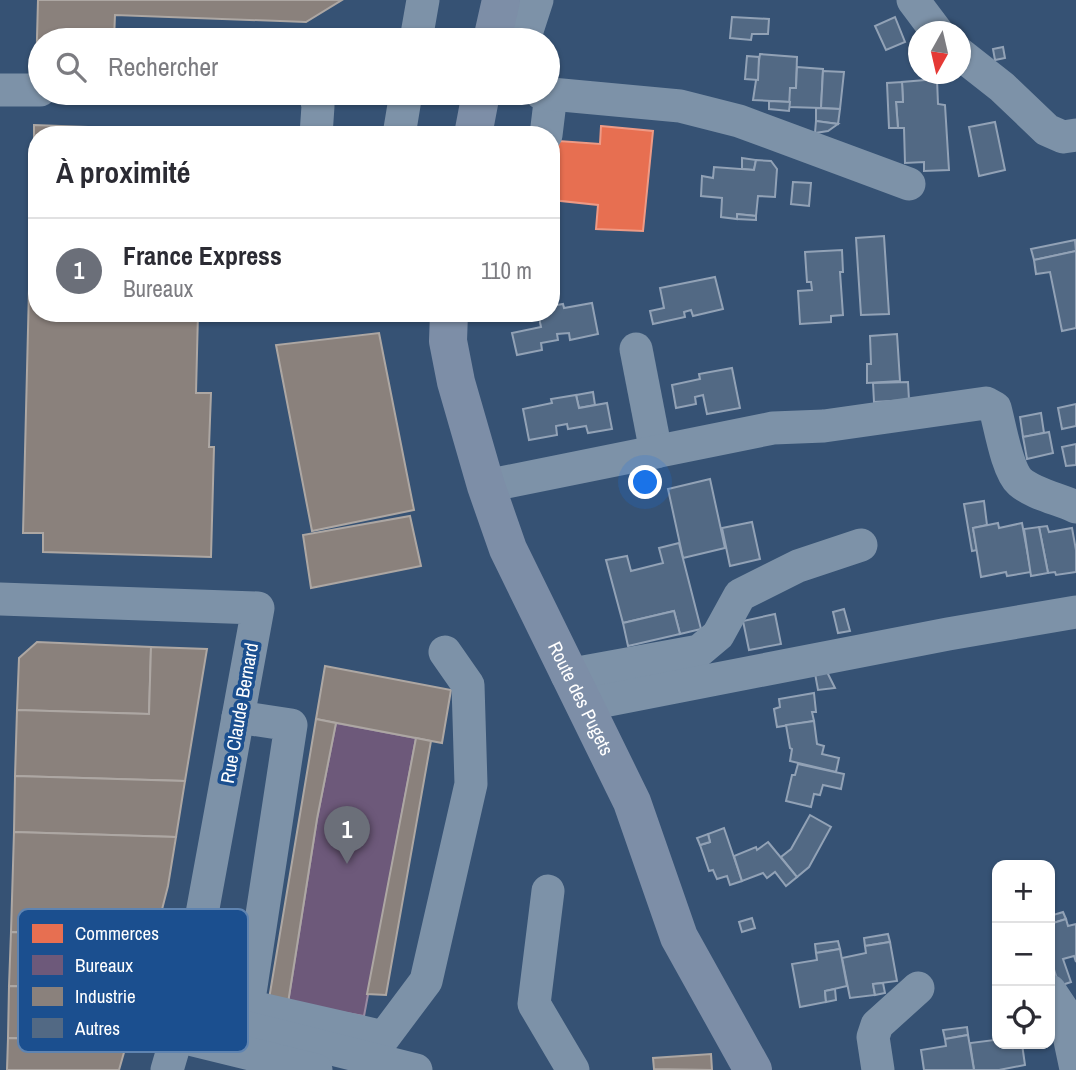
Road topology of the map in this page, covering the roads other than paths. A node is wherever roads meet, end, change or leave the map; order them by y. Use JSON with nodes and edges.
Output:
{"nodes":[{"id":1,"x":423,"y":0,"type":"edge"},
{"id":2,"x":502,"y":0,"type":"edge"},
{"id":3,"x":537,"y":0,"type":"edge"},
{"id":4,"x":913,"y":0,"type":"edge"},
{"id":5,"x":929,"y":21,"type":"edge"},
{"id":6,"x":418,"y":28,"type":"edge"},
{"id":7,"x":495,"y":28,"type":"edge"},
{"id":8,"x":528,"y":28,"type":"edge"},
{"id":9,"x":971,"y":62,"type":"edge"},
{"id":10,"x":0,"y":90,"type":"edge"},
{"id":11,"x":28,"y":90,"type":"edge"},
{"id":12,"x":560,"y":95,"type":"edge"},
{"id":13,"x":318,"y":105,"type":"edge"},
{"id":14,"x":404,"y":105,"type":"edge"},
{"id":15,"x":479,"y":105,"type":"edge"},
{"id":16,"x":546,"y":105,"type":"edge"},
{"id":17,"x":317,"y":126,"type":"edge"},
{"id":18,"x":400,"y":126,"type":"edge"},
{"id":19,"x":475,"y":126,"type":"edge"},
{"id":20,"x":547,"y":126,"type":"edge"},
{"id":21,"x":1076,"y":135,"type":"edge"},
{"id":22,"x":909,"y":184,"type":"dead end"},
{"id":23,"x":449,"y":322,"type":"edge"},
{"id":24,"x":636,"y":349,"type":"dead end"},
{"id":25,"x":656,"y":452,"type":"junction"},
{"id":26,"x":486,"y":486,"type":"junction"},
{"id":27,"x":1076,"y":507,"type":"edge"},
{"id":28,"x":861,"y":545,"type":"dead end"},
{"id":29,"x":0,"y":599,"type":"edge"},
{"id":30,"x":1076,"y":611,"type":"edge"},
{"id":31,"x":445,"y":652,"type":"dead end"},
{"id":32,"x":575,"y":690,"type":"junction"},
{"id":33,"x":238,"y":717,"type":"junction"},
{"id":34,"x":548,"y":891,"type":"dead end"},
{"id":35,"x":202,"y":909,"type":"edge"},
{"id":36,"x":918,"y":988,"type":"dead end"},
{"id":37,"x":1055,"y":998,"type":"edge"},
{"id":38,"x":248,"y":1037,"type":"edge"},
{"id":39,"x":248,"y":1047,"type":"edge"},
{"id":40,"x":172,"y":1052,"type":"edge"},
{"id":41,"x":1076,"y":1069,"type":"edge"},
{"id":42,"x":167,"y":1070,"type":"edge"},
{"id":43,"x":316,"y":1070,"type":"edge"},
{"id":44,"x":416,"y":1070,"type":"edge"},
{"id":45,"x":573,"y":1070,"type":"edge"},
{"id":46,"x":753,"y":1070,"type":"edge"},
{"id":47,"x":878,"y":1070,"type":"edge"}],
"edges":[{"from":1,"to":6,"type":"street"},
{"from":2,"to":7,"type":"main road"},
{"from":3,"to":8,"type":"street"},
{"from":4,"to":5,"type":"street"},
{"from":9,"to":21,"type":"street"},
{"from":10,"to":11,"type":"street"},
{"from":12,"to":22,"type":"street"},
{"from":13,"to":17,"type":"street"},
{"from":14,"to":18,"type":"street"},
{"from":15,"to":19,"type":"main road"},
{"from":16,"to":20,"type":"street"},
{"from":23,"to":26,"type":"main road","name":"Route des Pugets"},
{"from":24,"to":25,"type":"street"},
{"from":25,"to":26,"type":"street"},
{"from":25,"to":27,"type":"street"},
{"from":26,"to":32,"type":"main road","name":"Route des Pugets"},
{"from":28,"to":32,"type":"street"},
{"from":29,"to":33,"type":"street","name":"Rue Claude Bernard"},
{"from":30,"to":32,"type":"street"},
{"from":31,"to":33,"type":"street"},
{"from":32,"to":46,"type":"main road","name":"Route des Pugets"},
{"from":33,"to":35,"type":"street","name":"Rue Claude Bernard"},
{"from":34,"to":45,"type":"street"},
{"from":36,"to":47,"type":"street"},
{"from":37,"to":41,"type":"street"},
{"from":38,"to":44,"type":"street"},
{"from":39,"to":43,"type":"street"},
{"from":40,"to":42,"type":"street","name":"Rue Claude Bernard"}]}
